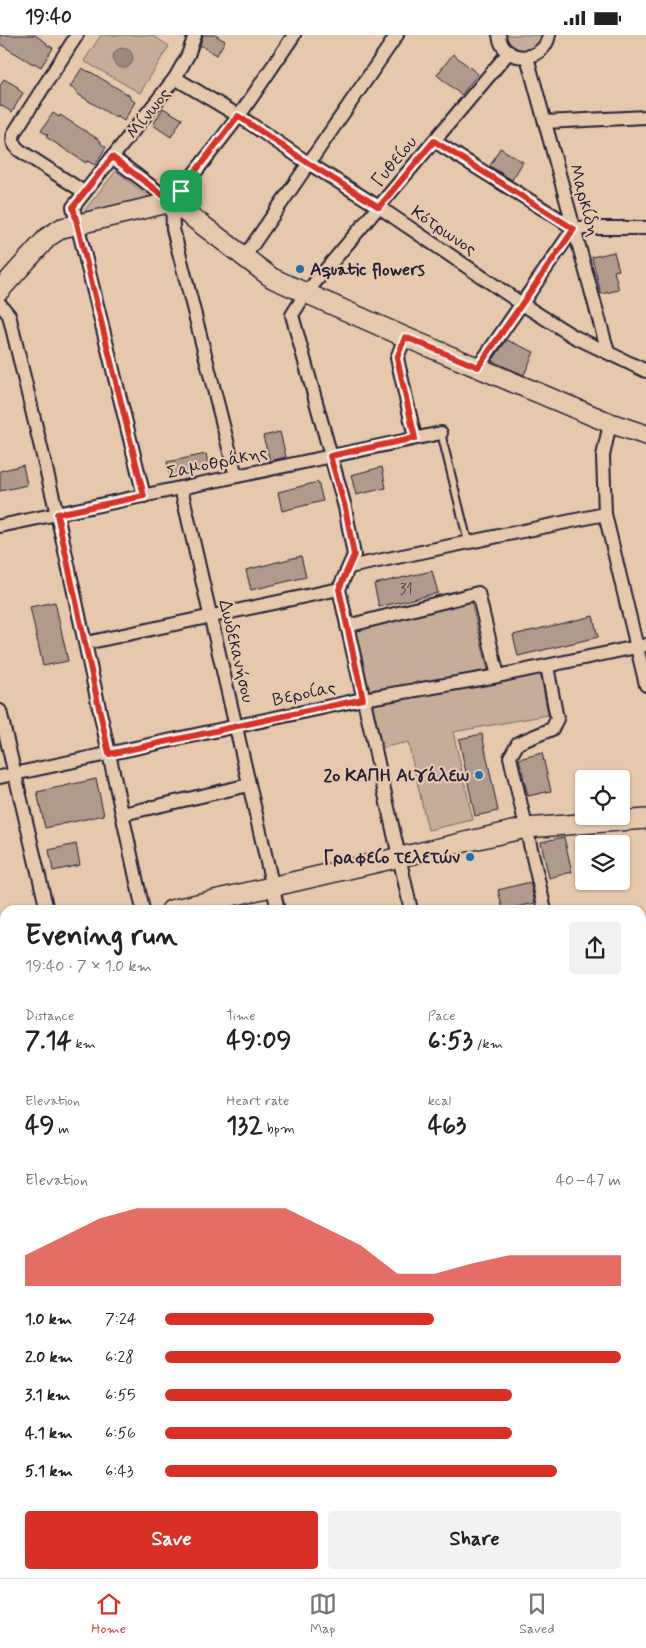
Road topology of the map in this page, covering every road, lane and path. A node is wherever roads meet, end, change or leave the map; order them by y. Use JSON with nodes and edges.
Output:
{"nodes":[{"id":1,"x":77,"y":35,"type":"edge"},
{"id":2,"x":196,"y":35,"type":"edge"},
{"id":3,"x":294,"y":35,"type":"edge"},
{"id":4,"x":397,"y":35,"type":"edge"},
{"id":5,"x":499,"y":35,"type":"edge"},
{"id":6,"x":549,"y":35,"type":"edge"},
{"id":7,"x":509,"y":52,"type":"junction"},
{"id":8,"x":527,"y":57,"type":"junction"},
{"id":9,"x":175,"y":78,"type":"junction"},
{"id":10,"x":238,"y":116,"type":"junction"},
{"id":11,"x":646,"y":117,"type":"edge"},
{"id":12,"x":545,"y":122,"type":"junction"},
{"id":13,"x":434,"y":141,"type":"junction"},
{"id":14,"x":112,"y":157,"type":"junction"},
{"id":15,"x":308,"y":163,"type":"junction"},
{"id":16,"x":84,"y":192,"type":"junction"},
{"id":17,"x":172,"y":202,"type":"junction"},
{"id":18,"x":379,"y":207,"type":"junction"},
{"id":19,"x":78,"y":223,"type":"junction"},
{"id":20,"x":646,"y":228,"type":"edge"},
{"id":21,"x":574,"y":229,"type":"junction"},
{"id":22,"x":245,"y":257,"type":"junction"},
{"id":23,"x":0,"y":290,"type":"edge"},
{"id":24,"x":306,"y":293,"type":"junction"},
{"id":25,"x":0,"y":304,"type":"edge"},
{"id":26,"x":522,"y":304,"type":"junction"},
{"id":27,"x":405,"y":337,"type":"junction"},
{"id":28,"x":608,"y":353,"type":"junction"},
{"id":29,"x":478,"y":367,"type":"junction"},
{"id":30,"x":646,"y":371,"type":"edge"},
{"id":31,"x":610,"y":423,"type":"junction"},
{"id":32,"x":441,"y":433,"type":"joint"},
{"id":33,"x":646,"y":435,"type":"edge"},
{"id":34,"x":415,"y":438,"type":"junction"},
{"id":35,"x":330,"y":456,"type":"junction"},
{"id":36,"x":236,"y":476,"type":"junction"},
{"id":37,"x":181,"y":488,"type":"junction"},
{"id":38,"x":144,"y":496,"type":"junction"},
{"id":39,"x":57,"y":514,"type":"junction"},
{"id":40,"x":605,"y":514,"type":"junction"},
{"id":41,"x":0,"y":526,"type":"edge"},
{"id":42,"x":468,"y":542,"type":"junction"},
{"id":43,"x":349,"y":567,"type":"junction"},
{"id":44,"x":339,"y":589,"type":"junction"},
{"id":45,"x":211,"y":616,"type":"junction"},
{"id":46,"x":347,"y":626,"type":"junction"},
{"id":47,"x":86,"y":643,"type":"junction"},
{"id":48,"x":642,"y":646,"type":"edge"},
{"id":49,"x":547,"y":666,"type":"junction"},
{"id":50,"x":498,"y":676,"type":"junction"},
{"id":51,"x":646,"y":685,"type":"edge"},
{"id":52,"x":363,"y":699,"type":"junction"},
{"id":53,"x":0,"y":711,"type":"edge"},
{"id":54,"x":236,"y":726,"type":"junction"},
{"id":55,"x":109,"y":754,"type":"junction"},
{"id":56,"x":15,"y":774,"type":"junction"},
{"id":57,"x":0,"y":777,"type":"edge"},
{"id":58,"x":249,"y":785,"type":"junction"},
{"id":59,"x":123,"y":814,"type":"junction"},
{"id":60,"x":646,"y":819,"type":"edge"},
{"id":61,"x":526,"y":829,"type":"junction"},
{"id":62,"x":398,"y":858,"type":"junction"},
{"id":63,"x":273,"y":887,"type":"junction"},
{"id":64,"x":46,"y":905,"type":"edge"},
{"id":65,"x":143,"y":905,"type":"edge"},
{"id":66,"x":193,"y":905,"type":"edge"},
{"id":67,"x":277,"y":905,"type":"edge"},
{"id":68,"x":410,"y":905,"type":"edge"},
{"id":69,"x":545,"y":905,"type":"edge"}],
"edges":[{"from":1,"to":16,"type":"street"},
{"from":2,"to":9,"type":"street","name":"Μίνωος"},
{"from":3,"to":10,"type":"street"},
{"from":4,"to":15,"type":"street"},
{"from":5,"to":7,"type":"street"},
{"from":6,"to":8,"type":"street"},
{"from":7,"to":8,"type":"street"},
{"from":7,"to":13,"type":"street","name":"Γυθείου"},
{"from":8,"to":12,"type":"street","name":"Μαρκίδη"},
{"from":9,"to":10,"type":"street","name":"Κότρωνος"},
{"from":9,"to":14,"type":"street","name":"Μίνωος"},
{"from":10,"to":15,"type":"street","name":"Κότρωνος"},
{"from":10,"to":17,"type":"street"},
{"from":11,"to":12,"type":"street"},
{"from":12,"to":21,"type":"street","name":"Μαρκίδη"},
{"from":13,"to":18,"type":"street","name":"Γυθείου"},
{"from":13,"to":21,"type":"street"},
{"from":14,"to":16,"type":"street","name":"Μίνωος"},
{"from":14,"to":17,"type":"street"},
{"from":15,"to":18,"type":"street","name":"Κότρωνος"},
{"from":15,"to":22,"type":"street"},
{"from":16,"to":19,"type":"street","name":"Μίνωος"},
{"from":17,"to":19,"type":"street"},
{"from":17,"to":22,"type":"street"},
{"from":17,"to":36,"type":"street"},
{"from":18,"to":24,"type":"street","name":"Γυθείου"},
{"from":18,"to":26,"type":"street","name":"Κότρωνος"},
{"from":19,"to":23,"type":"street"},
{"from":19,"to":38,"type":"street"},
{"from":20,"to":21,"type":"street"},
{"from":21,"to":26,"type":"street"},
{"from":21,"to":28,"type":"street","name":"Μαρκίδη"},
{"from":22,"to":24,"type":"street"},
{"from":24,"to":27,"type":"street"},
{"from":24,"to":35,"type":"street","name":"Γυθείου"},
{"from":25,"to":39,"type":"street"},
{"from":26,"to":28,"type":"street","name":"Κότρωνος"},
{"from":26,"to":29,"type":"street"},
{"from":27,"to":29,"type":"street"},
{"from":27,"to":34,"type":"street"},
{"from":28,"to":30,"type":"street","name":"Κότρωνος"},
{"from":29,"to":31,"type":"street"},
{"from":31,"to":33,"type":"street"},
{"from":31,"to":40,"type":"street"},
{"from":32,"to":34,"type":"street","name":"Σαμοθράκης"},
{"from":32,"to":42,"type":"lane"},
{"from":34,"to":35,"type":"street","name":"Σαμοθράκης"},
{"from":35,"to":36,"type":"street","name":"Σαμοθράκης"},
{"from":35,"to":43,"type":"street","name":"Γυθείου"},
{"from":36,"to":37,"type":"street","name":"Σαμοθράκης"},
{"from":37,"to":38,"type":"street","name":"Σαμοθράκης"},
{"from":37,"to":45,"type":"street","name":"Δωδεκανήσου"},
{"from":38,"to":39,"type":"street","name":"Σαμοθράκης"},
{"from":39,"to":41,"type":"street","name":"Σαμοθράκης"},
{"from":39,"to":47,"type":"street"},
{"from":40,"to":42,"type":"street"},
{"from":40,"to":48,"type":"street"},
{"from":42,"to":43,"type":"street"},
{"from":43,"to":44,"type":"street","name":"Γυθείου"},
{"from":44,"to":45,"type":"street"},
{"from":44,"to":46,"type":"street"},
{"from":45,"to":47,"type":"street"},
{"from":45,"to":54,"type":"street","name":"Δωδεκανήσου"},
{"from":46,"to":50,"type":"street"},
{"from":46,"to":52,"type":"street"},
{"from":47,"to":55,"type":"street"},
{"from":48,"to":49,"type":"street","name":"Βεροίας"},
{"from":48,"to":51,"type":"street"},
{"from":49,"to":50,"type":"street","name":"Βεροίας"},
{"from":49,"to":61,"type":"street"},
{"from":50,"to":52,"type":"street","name":"Βεροίας"},
{"from":52,"to":54,"type":"street","name":"Βεροίας"},
{"from":52,"to":62,"type":"street"},
{"from":53,"to":56,"type":"street"},
{"from":54,"to":55,"type":"street","name":"Βεροίας"},
{"from":54,"to":58,"type":"street","name":"Δωδεκανήσου"},
{"from":55,"to":56,"type":"street","name":"Βεροίας"},
{"from":55,"to":59,"type":"street"},
{"from":56,"to":57,"type":"street","name":"Βεροίας"},
{"from":56,"to":64,"type":"street"},
{"from":58,"to":59,"type":"street"},
{"from":58,"to":63,"type":"street","name":"Δωδεκανήσου"},
{"from":59,"to":65,"type":"street"},
{"from":60,"to":61,"type":"street"},
{"from":61,"to":62,"type":"street"},
{"from":61,"to":69,"type":"street"},
{"from":62,"to":63,"type":"street"},
{"from":62,"to":68,"type":"street"},
{"from":63,"to":66,"type":"street"},
{"from":63,"to":67,"type":"street","name":"Δωδεκανήσου"}]}
